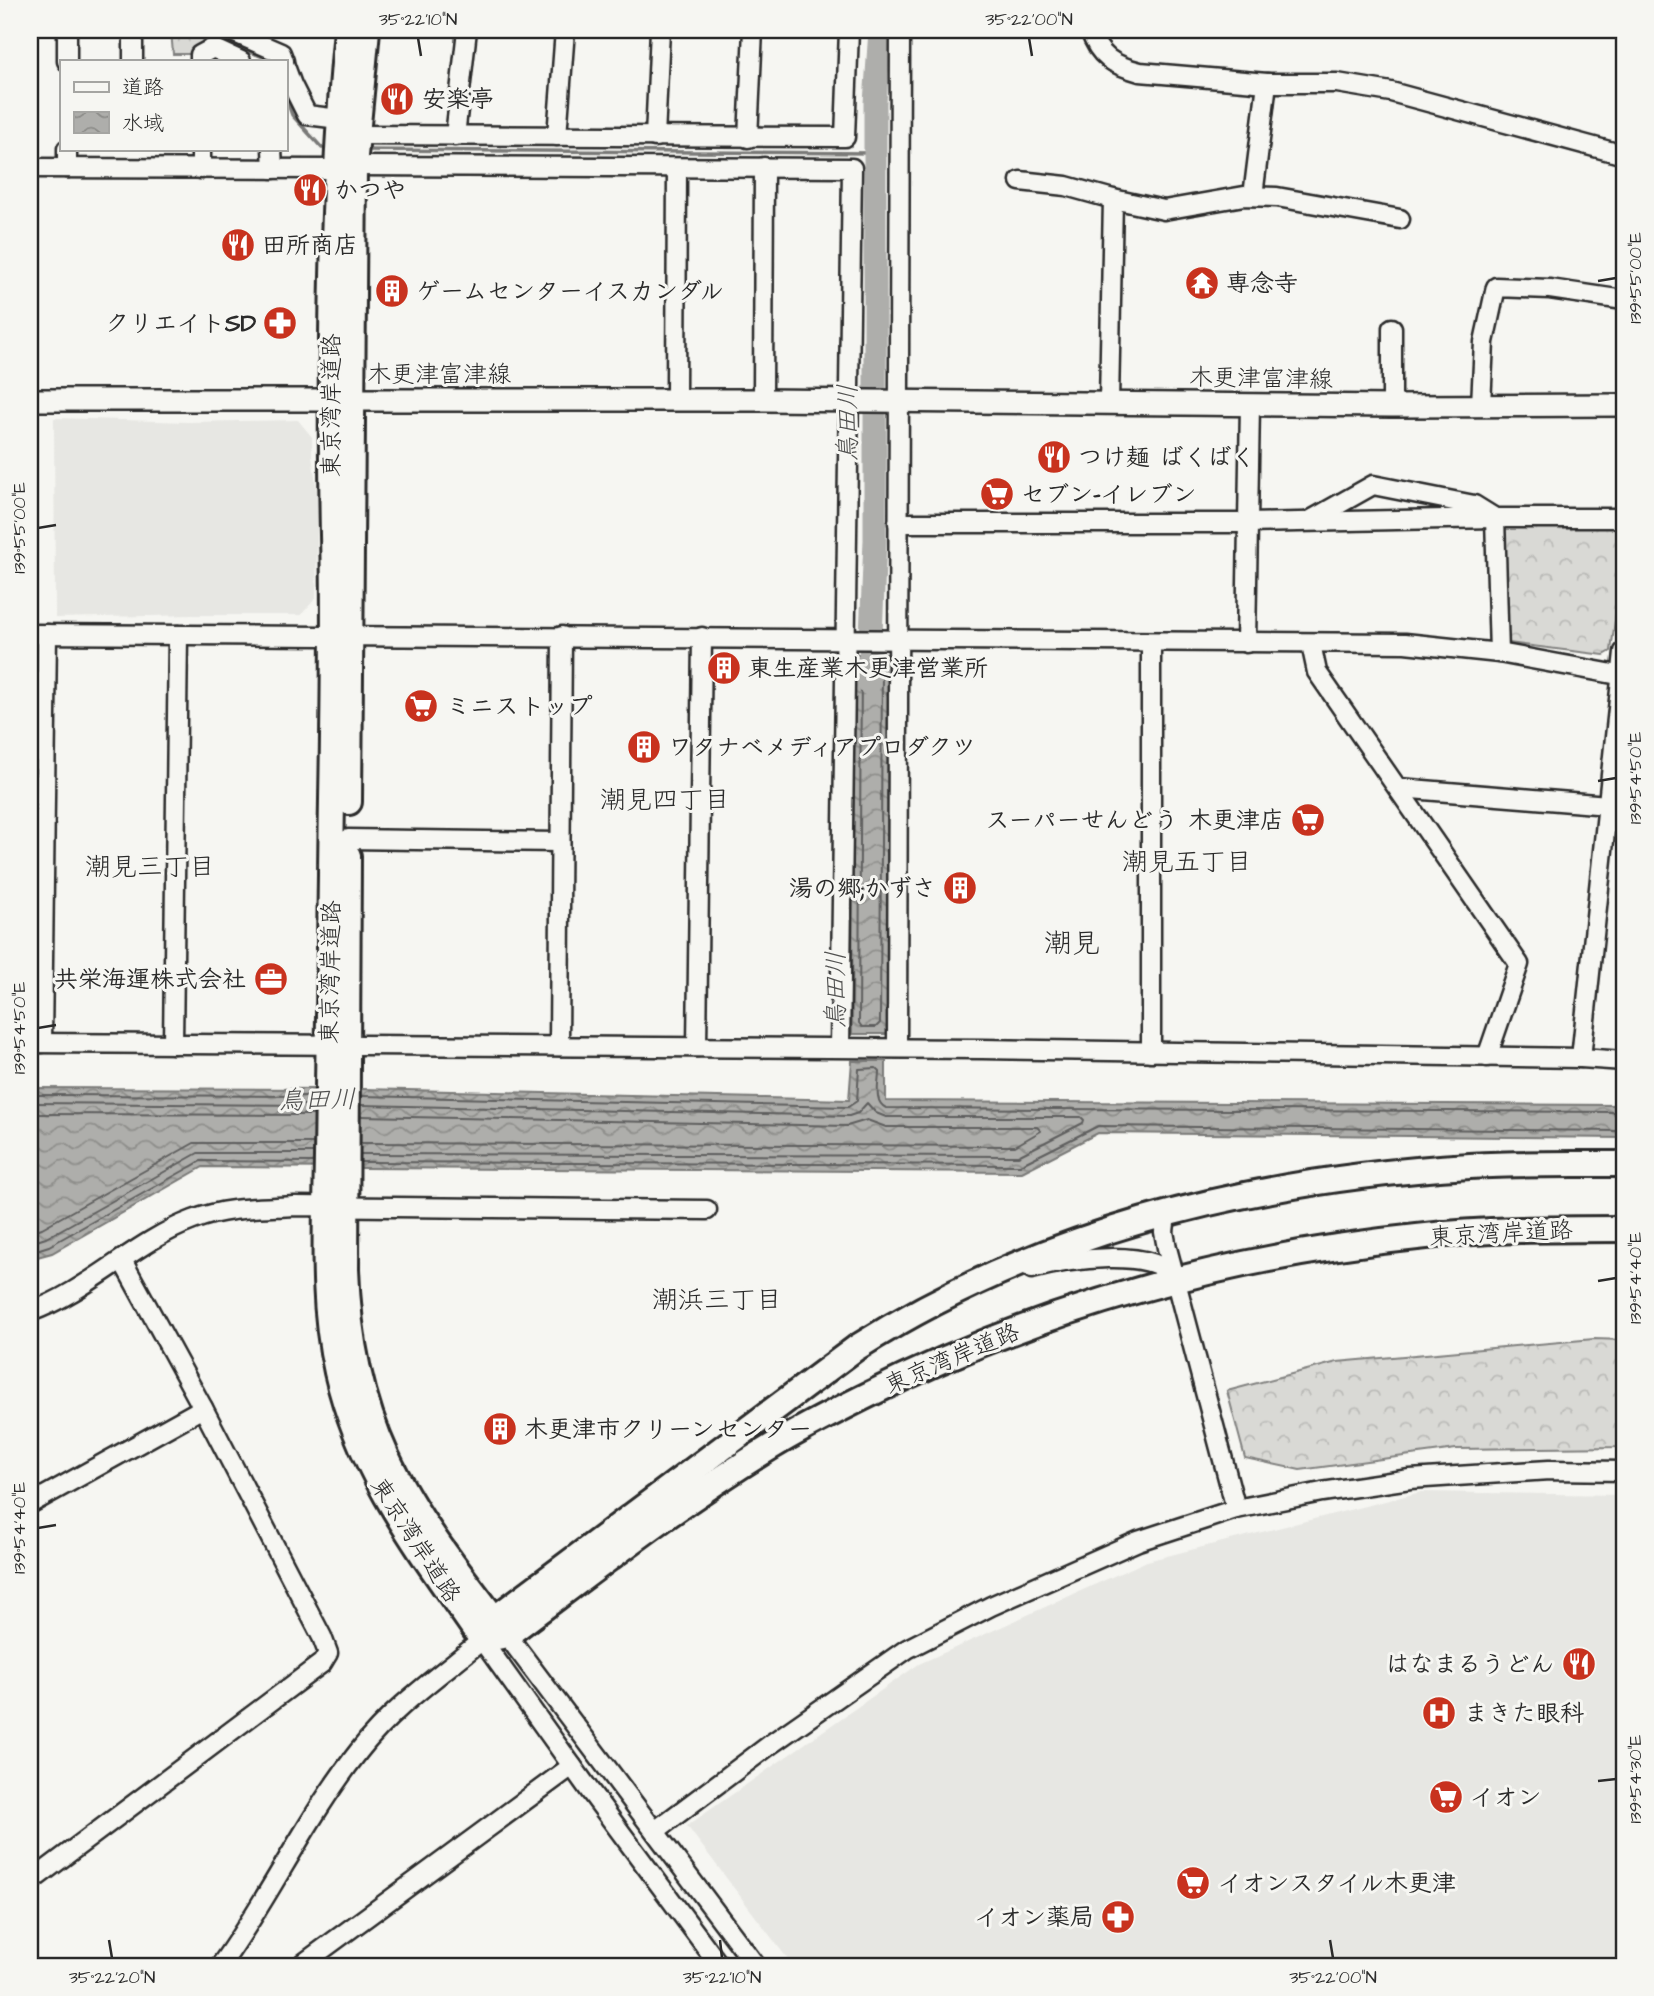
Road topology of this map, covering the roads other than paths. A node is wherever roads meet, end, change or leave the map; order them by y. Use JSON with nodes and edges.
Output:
{"nodes":[{"id":1,"x":68,"y":30,"type":"edge"},
{"id":2,"x":133,"y":30,"type":"edge"},
{"id":3,"x":228,"y":30,"type":"edge"},
{"id":4,"x":347,"y":30,"type":"edge"},
{"id":5,"x":367,"y":30,"type":"edge"},
{"id":6,"x":467,"y":30,"type":"edge"},
{"id":7,"x":565,"y":30,"type":"edge"},
{"id":8,"x":660,"y":30,"type":"edge"},
{"id":9,"x":753,"y":30,"type":"edge"},
{"id":10,"x":849,"y":30,"type":"edge"},
{"id":11,"x":900,"y":30,"type":"edge"},
{"id":12,"x":1090,"y":30,"type":"edge"},
{"id":13,"x":251,"y":35,"type":"edge"},
{"id":14,"x":67,"y":60,"type":"edge"},
{"id":15,"x":133,"y":60,"type":"edge"},
{"id":16,"x":200,"y":60,"type":"edge"},
{"id":17,"x":239,"y":60,"type":"edge"},
{"id":18,"x":284,"y":60,"type":"edge"},
{"id":19,"x":287,"y":71,"type":"edge"},
{"id":20,"x":1267,"y":83,"type":"junction"},
{"id":21,"x":347,"y":127,"type":"junction"},
{"id":22,"x":455,"y":136,"type":"junction"},
{"id":23,"x":557,"y":136,"type":"junction"},
{"id":24,"x":654,"y":136,"type":"junction"},
{"id":25,"x":845,"y":137,"type":"junction"},
{"id":26,"x":748,"y":138,"type":"junction"},
{"id":27,"x":67,"y":150,"type":"edge"},
{"id":28,"x":133,"y":150,"type":"edge"},
{"id":29,"x":201,"y":150,"type":"edge"},
{"id":30,"x":272,"y":150,"type":"edge"},
{"id":31,"x":1624,"y":155,"type":"edge"},
{"id":32,"x":764,"y":167,"type":"junction"},
{"id":33,"x":30,"y":168,"type":"edge"},
{"id":34,"x":67,"y":168,"type":"junction"},
{"id":35,"x":133,"y":168,"type":"junction"},
{"id":36,"x":345,"y":168,"type":"junction"},
{"id":37,"x":677,"y":168,"type":"junction"},
{"id":38,"x":846,"y":168,"type":"junction"},
{"id":39,"x":201,"y":169,"type":"junction"},
{"id":40,"x":273,"y":169,"type":"junction"},
{"id":41,"x":1020,"y":181,"type":"dead end"},
{"id":42,"x":1253,"y":196,"type":"junction"},
{"id":43,"x":1114,"y":199,"type":"junction"},
{"id":44,"x":1400,"y":219,"type":"dead end"},
{"id":45,"x":1624,"y":300,"type":"edge"},
{"id":46,"x":1392,"y":328,"type":"dead end"},
{"id":47,"x":30,"y":400,"type":"edge"},
{"id":48,"x":342,"y":400,"type":"junction"},
{"id":49,"x":676,"y":400,"type":"junction"},
{"id":50,"x":763,"y":400,"type":"junction"},
{"id":51,"x":849,"y":401,"type":"junction"},
{"id":52,"x":898,"y":401,"type":"junction"},
{"id":53,"x":1109,"y":403,"type":"junction"},
{"id":54,"x":1250,"y":404,"type":"junction"},
{"id":55,"x":1481,"y":405,"type":"junction"},
{"id":56,"x":1624,"y":405,"type":"edge"},
{"id":57,"x":1392,"y":406,"type":"junction"},
{"id":58,"x":1495,"y":518,"type":"junction"},
{"id":59,"x":1624,"y":519,"type":"edge"},
{"id":60,"x":1308,"y":522,"type":"junction"},
{"id":61,"x":898,"y":523,"type":"junction"},
{"id":62,"x":1248,"y":523,"type":"junction"},
{"id":63,"x":38,"y":634,"type":"edge"},
{"id":64,"x":178,"y":635,"type":"junction"},
{"id":65,"x":342,"y":635,"type":"junction"},
{"id":66,"x":562,"y":636,"type":"junction"},
{"id":67,"x":702,"y":637,"type":"junction"},
{"id":68,"x":846,"y":638,"type":"junction"},
{"id":69,"x":897,"y":639,"type":"junction"},
{"id":70,"x":1151,"y":642,"type":"junction"},
{"id":71,"x":1246,"y":643,"type":"junction"},
{"id":72,"x":1311,"y":644,"type":"junction"},
{"id":73,"x":1624,"y":652,"type":"edge"},
{"id":74,"x":1499,"y":653,"type":"junction"},
{"id":75,"x":1623,"y":675,"type":"edge"},
{"id":76,"x":1399,"y":788,"type":"junction"},
{"id":77,"x":1608,"y":805,"type":"junction"},
{"id":78,"x":348,"y":839,"type":"junction"},
{"id":79,"x":560,"y":842,"type":"junction"},
{"id":80,"x":36,"y":1043,"type":"edge"},
{"id":81,"x":173,"y":1044,"type":"junction"},
{"id":82,"x":338,"y":1044,"type":"junction"},
{"id":83,"x":559,"y":1046,"type":"junction"},
{"id":84,"x":697,"y":1047,"type":"junction"},
{"id":85,"x":845,"y":1048,"type":"junction"},
{"id":86,"x":892,"y":1048,"type":"junction"},
{"id":87,"x":1151,"y":1052,"type":"junction"},
{"id":88,"x":1488,"y":1057,"type":"junction"},
{"id":89,"x":1581,"y":1058,"type":"junction"},
{"id":90,"x":1624,"y":1061,"type":"edge"},
{"id":91,"x":1624,"y":1164,"type":"edge"},
{"id":92,"x":336,"y":1207,"type":"junction"},
{"id":93,"x":706,"y":1210,"type":"dead end"},
{"id":94,"x":1166,"y":1214,"type":"junction"},
{"id":95,"x":1624,"y":1229,"type":"edge"},
{"id":96,"x":122,"y":1260,"type":"junction"},
{"id":97,"x":1175,"y":1278,"type":"junction"},
{"id":98,"x":938,"y":1300,"type":"junction"},
{"id":99,"x":30,"y":1312,"type":"edge"},
{"id":100,"x":203,"y":1408,"type":"junction"},
{"id":101,"x":1624,"y":1471,"type":"edge"},
{"id":102,"x":30,"y":1504,"type":"edge"},
{"id":103,"x":1236,"y":1509,"type":"junction"},
{"id":104,"x":501,"y":1627,"type":"junction"},
{"id":105,"x":482,"y":1640,"type":"junction"},
{"id":106,"x":572,"y":1766,"type":"junction"},
{"id":107,"x":655,"y":1831,"type":"junction"},
{"id":108,"x":30,"y":1882,"type":"edge"},
{"id":109,"x":220,"y":1966,"type":"edge"},
{"id":110,"x":300,"y":1966,"type":"edge"},
{"id":111,"x":720,"y":1966,"type":"edge"},
{"id":112,"x":756,"y":1966,"type":"edge"}],
"edges":[{"from":1,"to":14,"type":"street"},
{"from":2,"to":15,"type":"street"},
{"from":3,"to":13,"type":"street"},
{"from":4,"to":21,"type":"highway","name":"東京湾岸道路"},
{"from":5,"to":21,"type":"highway","name":"東京湾岸道路"},
{"from":6,"to":22,"type":"street"},
{"from":7,"to":23,"type":"street"},
{"from":8,"to":24,"type":"street"},
{"from":9,"to":26,"type":"street"},
{"from":10,"to":25,"type":"street"},
{"from":11,"to":52,"type":"street"},
{"from":12,"to":20,"type":"street"},
{"from":13,"to":18,"type":"street"},
{"from":16,"to":17,"type":"street"},
{"from":19,"to":21,"type":"street"},
{"from":20,"to":31,"type":"street"},
{"from":20,"to":42,"type":"street"},
{"from":21,"to":22,"type":"street"},
{"from":21,"to":36,"type":"highway","name":"東京湾岸道路"},
{"from":22,"to":23,"type":"street"},
{"from":23,"to":24,"type":"street"},
{"from":24,"to":26,"type":"street"},
{"from":25,"to":26,"type":"street"},
{"from":25,"to":38,"type":"street"},
{"from":27,"to":34,"type":"street"},
{"from":28,"to":35,"type":"street"},
{"from":29,"to":39,"type":"street"},
{"from":30,"to":40,"type":"street"},
{"from":32,"to":37,"type":"street"},
{"from":32,"to":38,"type":"street"},
{"from":32,"to":50,"type":"street"},
{"from":33,"to":34,"type":"street"},
{"from":34,"to":35,"type":"street"},
{"from":35,"to":39,"type":"street"},
{"from":36,"to":37,"type":"street"},
{"from":36,"to":40,"type":"street"},
{"from":36,"to":48,"type":"highway","name":"東京湾岸道路"},
{"from":37,"to":49,"type":"street"},
{"from":38,"to":51,"type":"street"},
{"from":39,"to":40,"type":"street"},
{"from":41,"to":43,"type":"street"},
{"from":42,"to":43,"type":"street"},
{"from":42,"to":44,"type":"street"},
{"from":43,"to":53,"type":"street"},
{"from":45,"to":55,"type":"street"},
{"from":46,"to":57,"type":"street"},
{"from":47,"to":48,"type":"main road","name":"木更津富津線"},
{"from":48,"to":49,"type":"main road","name":"木更津富津線"},
{"from":48,"to":65,"type":"highway","name":"東京湾岸道路"},
{"from":49,"to":50,"type":"main road","name":"木更津富津線"},
{"from":50,"to":51,"type":"main road","name":"木更津富津線"},
{"from":51,"to":52,"type":"main road","name":"木更津富津線"},
{"from":51,"to":68,"type":"street"},
{"from":52,"to":53,"type":"main road","name":"木更津富津線"},
{"from":52,"to":61,"type":"street"},
{"from":53,"to":54,"type":"main road","name":"木更津富津線"},
{"from":54,"to":57,"type":"main road","name":"木更津富津線"},
{"from":54,"to":62,"type":"street"},
{"from":55,"to":56,"type":"main road","name":"木更津富津線"},
{"from":55,"to":57,"type":"main road","name":"木更津富津線"},
{"from":58,"to":59,"type":"street"},
{"from":58,"to":60,"type":"street"},
{"from":58,"to":60,"type":"street"},
{"from":58,"to":74,"type":"street"},
{"from":60,"to":62,"type":"street"},
{"from":61,"to":62,"type":"street"},
{"from":61,"to":69,"type":"street"},
{"from":62,"to":71,"type":"street"},
{"from":63,"to":64,"type":"street"},
{"from":63,"to":80,"type":"street"},
{"from":64,"to":65,"type":"street"},
{"from":64,"to":81,"type":"street"},
{"from":65,"to":66,"type":"street"},
{"from":65,"to":78,"type":"highway","name":"東京湾岸道路"},
{"from":65,"to":82,"type":"highway","name":"東京湾岸道路"},
{"from":66,"to":67,"type":"street"},
{"from":66,"to":79,"type":"street"},
{"from":67,"to":68,"type":"street"},
{"from":67,"to":84,"type":"street"},
{"from":68,"to":69,"type":"street"},
{"from":68,"to":85,"type":"street"},
{"from":69,"to":70,"type":"street"},
{"from":69,"to":86,"type":"street"},
{"from":70,"to":71,"type":"street"},
{"from":70,"to":87,"type":"street"},
{"from":71,"to":72,"type":"street"},
{"from":72,"to":74,"type":"street"},
{"from":72,"to":76,"type":"street"},
{"from":73,"to":75,"type":"street"},
{"from":74,"to":75,"type":"street"},
{"from":75,"to":77,"type":"street"},
{"from":76,"to":77,"type":"street"},
{"from":76,"to":88,"type":"street"},
{"from":77,"to":89,"type":"street"},
{"from":78,"to":79,"type":"street"},
{"from":78,"to":82,"type":"highway","name":"東京湾岸道路"},
{"from":79,"to":83,"type":"street"},
{"from":80,"to":81,"type":"street"},
{"from":81,"to":82,"type":"street"},
{"from":82,"to":83,"type":"street"},
{"from":82,"to":92,"type":"highway","name":"東京湾岸道路"},
{"from":83,"to":84,"type":"street"},
{"from":84,"to":85,"type":"street"},
{"from":85,"to":86,"type":"street"},
{"from":86,"to":87,"type":"street"},
{"from":87,"to":88,"type":"street"},
{"from":88,"to":89,"type":"street"},
{"from":89,"to":90,"type":"street"},
{"from":91,"to":94,"type":"highway","name":"東京湾岸道路"},
{"from":92,"to":93,"type":"street"},
{"from":92,"to":96,"type":"street"},
{"from":92,"to":104,"type":"highway","name":"東京湾岸道路"},
{"from":92,"to":105,"type":"highway","name":"東京湾岸道路"},
{"from":94,"to":97,"type":"street"},
{"from":94,"to":98,"type":"highway","name":"東京湾岸道路"},
{"from":95,"to":97,"type":"highway","name":"東京湾岸道路"},
{"from":96,"to":99,"type":"street"},
{"from":96,"to":100,"type":"street"},
{"from":97,"to":98,"type":"street"},
{"from":97,"to":103,"type":"street"},
{"from":97,"to":104,"type":"highway","name":"東京湾岸道路"},
{"from":98,"to":104,"type":"highway","name":"東京湾岸道路"},
{"from":100,"to":102,"type":"street"},
{"from":100,"to":108,"type":"street"},
{"from":101,"to":103,"type":"street"},
{"from":103,"to":107,"type":"street"},
{"from":104,"to":105,"type":"highway","name":"東京湾岸道路"},
{"from":104,"to":107,"type":"street"},
{"from":105,"to":106,"type":"street"},
{"from":105,"to":109,"type":"street"},
{"from":106,"to":110,"type":"street"},
{"from":106,"to":111,"type":"street"},
{"from":107,"to":112,"type":"street"}]}
